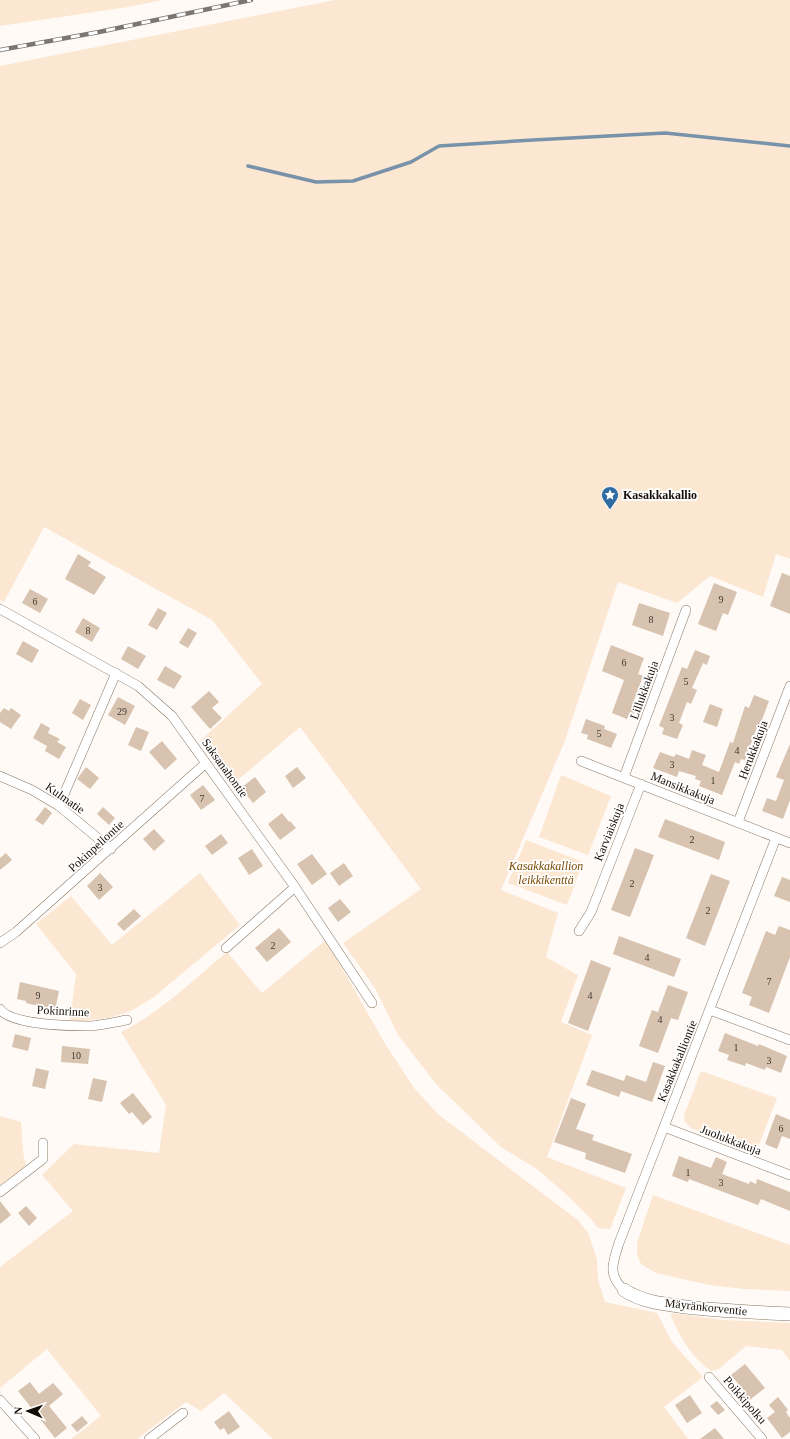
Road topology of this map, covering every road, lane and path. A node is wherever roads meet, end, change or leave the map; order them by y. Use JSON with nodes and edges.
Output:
{"nodes":[{"id":1,"x":0,"y":609,"type":"edge"},
{"id":2,"x":686,"y":610,"type":"dead end"},
{"id":3,"x":116,"y":673,"type":"junction"},
{"id":4,"x":790,"y":686,"type":"edge"},
{"id":5,"x":581,"y":761,"type":"dead end"},
{"id":6,"x":206,"y":763,"type":"junction"},
{"id":7,"x":0,"y":776,"type":"edge"},
{"id":8,"x":624,"y":777,"type":"junction"},
{"id":9,"x":641,"y":784,"type":"junction"},
{"id":10,"x":59,"y":806,"type":"junction"},
{"id":11,"x":738,"y":822,"type":"junction"},
{"id":12,"x":776,"y":838,"type":"junction"},
{"id":13,"x":790,"y":843,"type":"edge"},
{"id":14,"x":111,"y":849,"type":"junction"},
{"id":15,"x":295,"y":887,"type":"junction"},
{"id":16,"x":579,"y":931,"type":"dead end"},
{"id":17,"x":0,"y":943,"type":"edge"},
{"id":18,"x":226,"y":948,"type":"dead end"},
{"id":19,"x":372,"y":1003,"type":"dead end"},
{"id":20,"x":0,"y":1009,"type":"edge"},
{"id":21,"x":710,"y":1010,"type":"junction"},
{"id":22,"x":127,"y":1020,"type":"dead end"},
{"id":23,"x":790,"y":1040,"type":"edge"},
{"id":24,"x":664,"y":1128,"type":"junction"},
{"id":25,"x":43,"y":1143,"type":"dead end"},
{"id":26,"x":790,"y":1175,"type":"edge"},
{"id":27,"x":0,"y":1192,"type":"edge"},
{"id":28,"x":624,"y":1290,"type":"joint"},
{"id":29,"x":790,"y":1314,"type":"edge"},
{"id":30,"x":709,"y":1377,"type":"dead end"},
{"id":31,"x":0,"y":1400,"type":"edge"},
{"id":32,"x":183,"y":1413,"type":"dead end"},
{"id":33,"x":35,"y":1439,"type":"edge"},
{"id":34,"x":149,"y":1439,"type":"edge"},
{"id":35,"x":762,"y":1439,"type":"edge"}],
"edges":[{"from":1,"to":3,"type":"street","name":"Saksanahontie"},
{"from":2,"to":8,"type":"street","name":"Lillukkakuja"},
{"from":3,"to":6,"type":"street","name":"Saksanahontie"},
{"from":3,"to":10,"type":"street"},
{"from":4,"to":11,"type":"street","name":"Herukkakuja"},
{"from":5,"to":8,"type":"street","name":"Mansikkakuja"},
{"from":6,"to":14,"type":"street","name":"Pokinpellontie"},
{"from":6,"to":15,"type":"street","name":"Saksanahontie"},
{"from":7,"to":10,"type":"street","name":"Kulmatie"},
{"from":8,"to":9,"type":"street","name":"Mansikkakuja"},
{"from":9,"to":11,"type":"street","name":"Mansikkakuja"},
{"from":9,"to":16,"type":"street","name":"Karviaiskuja"},
{"from":10,"to":14,"type":"street","name":"Kulmatie"},
{"from":11,"to":12,"type":"street","name":"Mansikkakuja"},
{"from":12,"to":13,"type":"street","name":"Mansikkakuja"},
{"from":12,"to":21,"type":"street","name":"Kasakkakalliontie"},
{"from":14,"to":17,"type":"street","name":"Pokinpellontie"},
{"from":15,"to":18,"type":"street"},
{"from":15,"to":19,"type":"street","name":"Saksanahontie"},
{"from":20,"to":22,"type":"street","name":"Pokinrinne"},
{"from":21,"to":23,"type":"street"},
{"from":21,"to":24,"type":"street","name":"Kasakkakalliontie"},
{"from":24,"to":26,"type":"street","name":"Juolukkakuja"},
{"from":24,"to":28,"type":"street","name":"Kasakkakalliontie"},
{"from":25,"to":27,"type":"street"},
{"from":28,"to":29,"type":"street","name":"Mäyränkorventie"},
{"from":30,"to":35,"type":"street","name":"Poikkipolku"},
{"from":31,"to":33,"type":"street"},
{"from":32,"to":34,"type":"street"}]}
